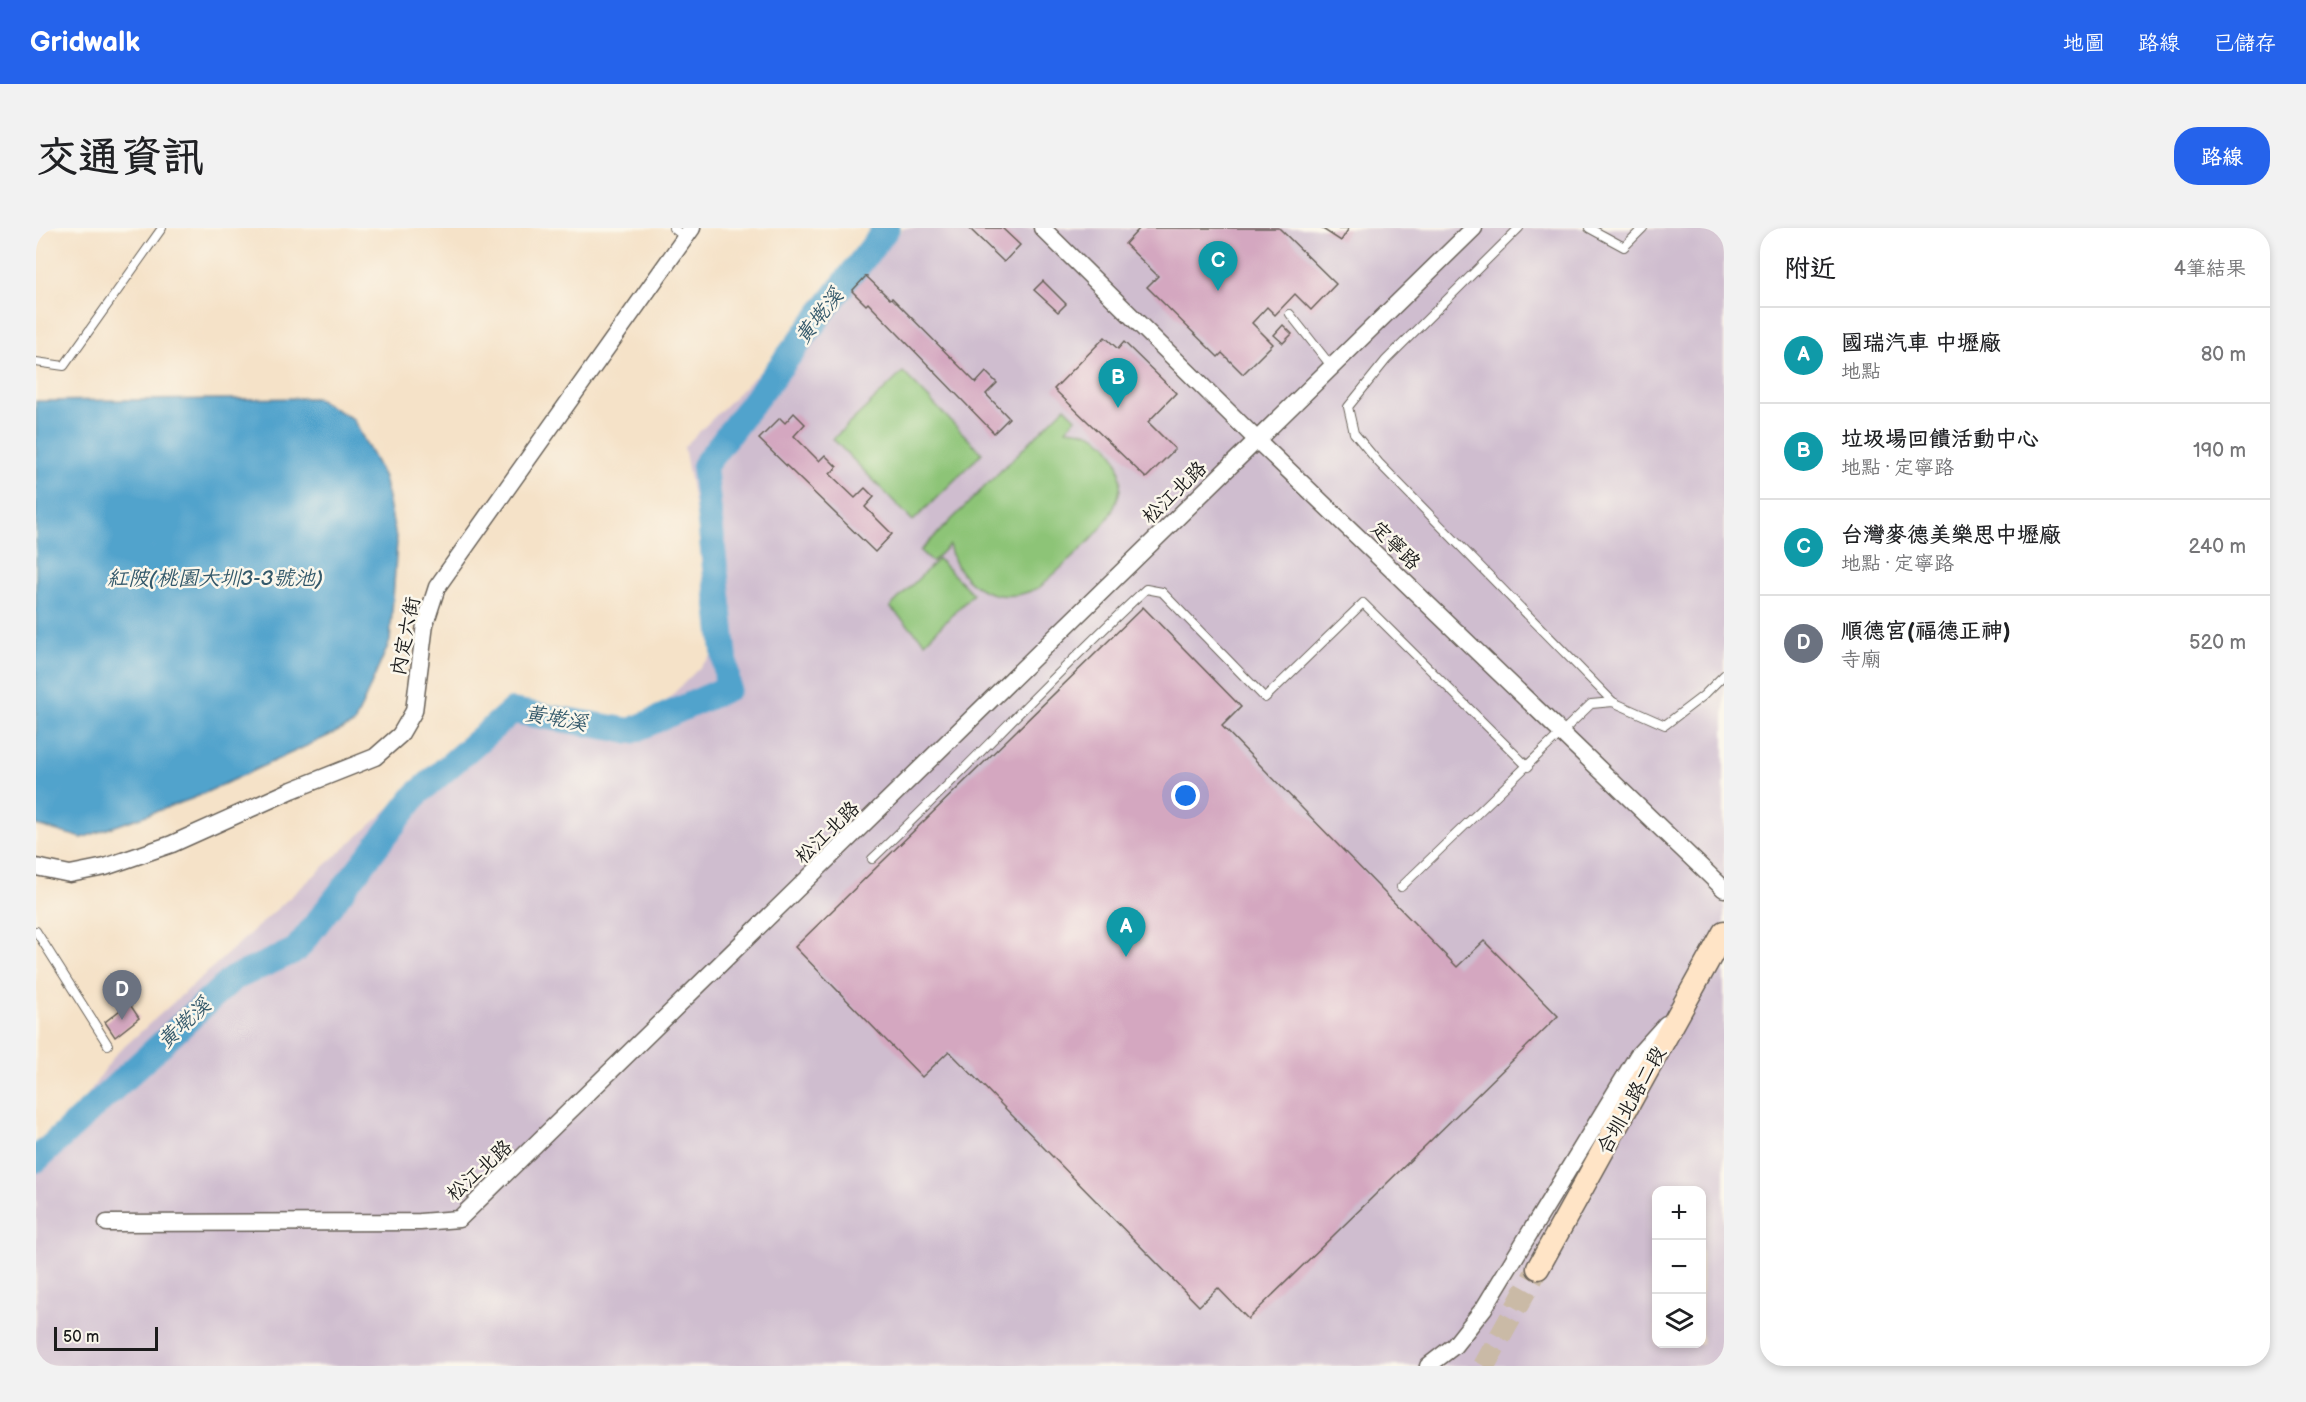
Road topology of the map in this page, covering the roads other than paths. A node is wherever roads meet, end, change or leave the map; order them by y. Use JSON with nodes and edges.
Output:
{"nodes":[{"id":1,"x":162,"y":228,"type":"edge"},
{"id":2,"x":1042,"y":228,"type":"edge"},
{"id":3,"x":1474,"y":228,"type":"edge"},
{"id":4,"x":1519,"y":228,"type":"edge"},
{"id":5,"x":1589,"y":228,"type":"edge"},
{"id":6,"x":1643,"y":228,"type":"edge"},
{"id":7,"x":683,"y":231,"type":"edge"},
{"id":8,"x":1290,"y":314,"type":"dead end"},
{"id":9,"x":36,"y":363,"type":"edge"},
{"id":10,"x":1332,"y":368,"type":"junction"},
{"id":11,"x":1257,"y":440,"type":"junction"},
{"id":12,"x":1724,"y":675,"type":"edge"},
{"id":13,"x":1613,"y":702,"type":"junction"},
{"id":14,"x":1563,"y":734,"type":"junction"},
{"id":15,"x":1528,"y":768,"type":"junction"},
{"id":16,"x":872,"y":859,"type":"dead end"},
{"id":17,"x":36,"y":867,"type":"edge"},
{"id":18,"x":1401,"y":887,"type":"dead end"},
{"id":19,"x":1724,"y":889,"type":"edge"},
{"id":20,"x":36,"y":931,"type":"edge"},
{"id":21,"x":1724,"y":932,"type":"edge"},
{"id":22,"x":1682,"y":1007,"type":"junction"},
{"id":23,"x":108,"y":1045,"type":"dead end"},
{"id":24,"x":1618,"y":1123,"type":"junction"},
{"id":25,"x":1582,"y":1147,"type":"junction"},
{"id":26,"x":107,"y":1223,"type":"dead end"},
{"id":27,"x":1538,"y":1268,"type":"tunnel mouth"},
{"id":28,"x":1428,"y":1366,"type":"edge"}],
"edges":[{"from":1,"to":9,"type":"lane"},
{"from":2,"to":11,"type":"street","name":"定寧路"},
{"from":3,"to":10,"type":"street","name":"松江北路"},
{"from":4,"to":13,"type":"lane"},
{"from":5,"to":6,"type":"lane"},
{"from":7,"to":17,"type":"street","name":"內定六街"},
{"from":8,"to":10,"type":"lane"},
{"from":10,"to":11,"type":"street","name":"松江北路"},
{"from":11,"to":14,"type":"street","name":"定寧路"},
{"from":11,"to":26,"type":"street","name":"松江北路"},
{"from":12,"to":13,"type":"lane"},
{"from":13,"to":14,"type":"lane"},
{"from":14,"to":15,"type":"lane"},
{"from":14,"to":19,"type":"street","name":"定寧路"},
{"from":15,"to":16,"type":"lane"},
{"from":15,"to":18,"type":"lane"},
{"from":20,"to":23,"type":"lane"},
{"from":21,"to":22,"type":"street","name":"合圳北路二段"},
{"from":22,"to":24,"type":"street","name":"合圳北路二段"},
{"from":22,"to":25,"type":"street"},
{"from":24,"to":25,"type":"street"},
{"from":24,"to":27,"type":"street","name":"合圳北路二段"},
{"from":25,"to":28,"type":"street"}]}
